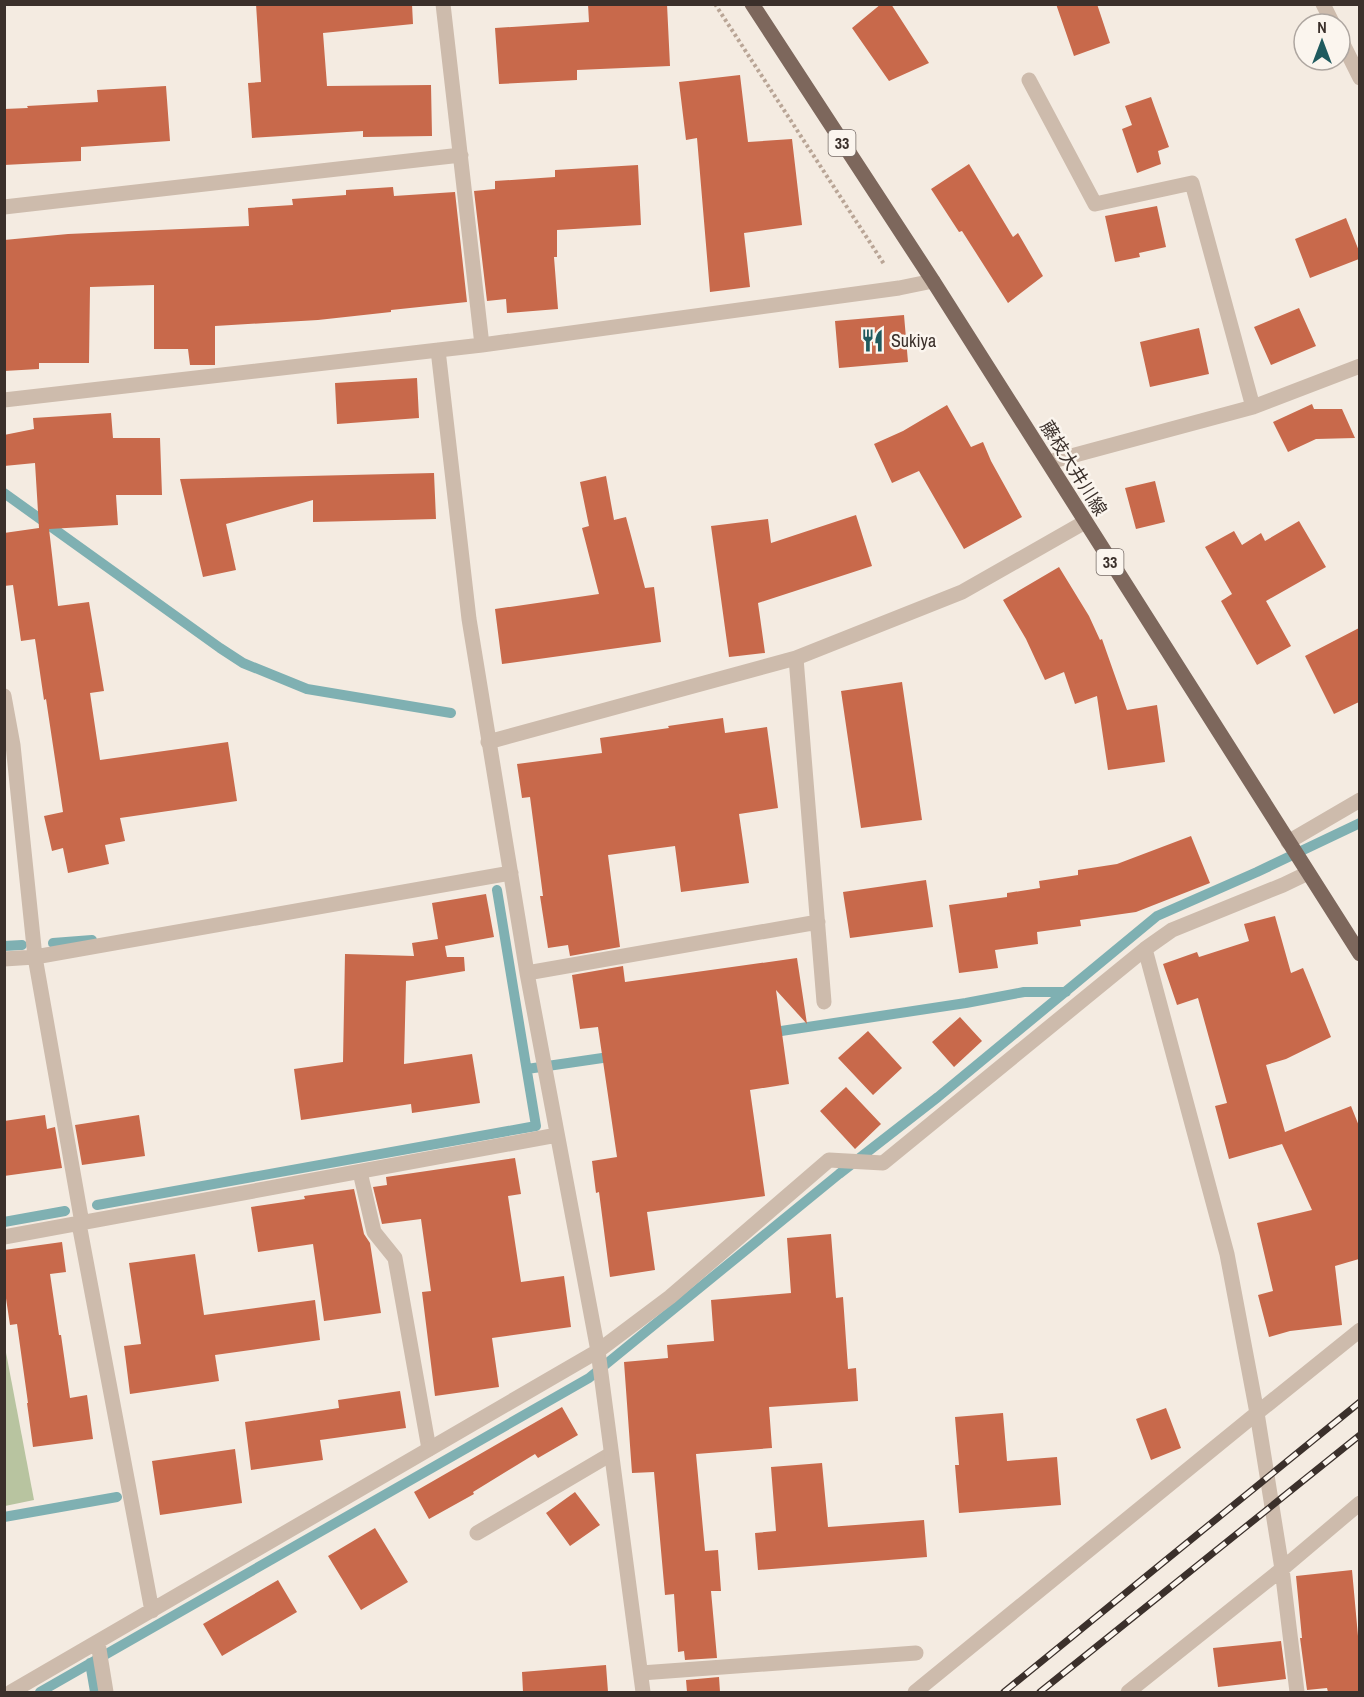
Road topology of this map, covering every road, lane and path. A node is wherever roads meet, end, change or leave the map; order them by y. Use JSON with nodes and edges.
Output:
{"nodes":[{"id":1,"x":443,"y":4,"type":"edge"},
{"id":2,"x":715,"y":4,"type":"edge"},
{"id":3,"x":752,"y":4,"type":"edge"},
{"id":4,"x":1352,"y":63,"type":"edge"},
{"id":5,"x":1359,"y":78,"type":"edge"},
{"id":6,"x":1029,"y":80,"type":"dead end"},
{"id":7,"x":461,"y":155,"type":"junction"},
{"id":8,"x":4,"y":207,"type":"edge"},
{"id":9,"x":933,"y":281,"type":"junction"},
{"id":10,"x":899,"y":288,"type":"junction"},
{"id":11,"x":482,"y":345,"type":"junction"},
{"id":12,"x":438,"y":350,"type":"junction"},
{"id":13,"x":1359,"y":366,"type":"edge"},
{"id":14,"x":4,"y":400,"type":"edge"},
{"id":15,"x":1253,"y":407,"type":"junction"},
{"id":16,"x":1049,"y":462,"type":"junction"},
{"id":17,"x":1085,"y":522,"type":"junction"},
{"id":18,"x":796,"y":658,"type":"junction"},
{"id":19,"x":4,"y":696,"type":"edge"},
{"id":20,"x":488,"y":742,"type":"junction"},
{"id":21,"x":1359,"y":800,"type":"edge"},
{"id":22,"x":1288,"y":842,"type":"junction"},
{"id":23,"x":511,"y":873,"type":"junction"},
{"id":24,"x":1308,"y":873,"type":"junction"},
{"id":25,"x":818,"y":922,"type":"junction"},
{"id":26,"x":1145,"y":949,"type":"junction"},
{"id":27,"x":1359,"y":954,"type":"edge"},
{"id":28,"x":35,"y":957,"type":"junction"},
{"id":29,"x":4,"y":959,"type":"edge"},
{"id":30,"x":527,"y":974,"type":"junction"},
{"id":31,"x":824,"y":1002,"type":"dead end"},
{"id":32,"x":557,"y":1135,"type":"junction"},
{"id":33,"x":360,"y":1172,"type":"junction"},
{"id":34,"x":82,"y":1223,"type":"junction"},
{"id":35,"x":4,"y":1237,"type":"edge"},
{"id":36,"x":1359,"y":1330,"type":"edge"},
{"id":37,"x":598,"y":1351,"type":"junction"},
{"id":38,"x":1257,"y":1413,"type":"junction"},
{"id":39,"x":429,"y":1449,"type":"junction"},
{"id":40,"x":611,"y":1455,"type":"junction"},
{"id":41,"x":1359,"y":1503,"type":"edge"},
{"id":42,"x":477,"y":1533,"type":"dead end"},
{"id":43,"x":1282,"y":1569,"type":"junction"},
{"id":44,"x":152,"y":1611,"type":"junction"},
{"id":45,"x":98,"y":1643,"type":"junction"},
{"id":46,"x":916,"y":1653,"type":"dead end"},
{"id":47,"x":641,"y":1673,"type":"junction"},
{"id":48,"x":106,"y":1689,"type":"edge"},
{"id":49,"x":11,"y":1692,"type":"edge"},
{"id":50,"x":643,"y":1692,"type":"edge"},
{"id":51,"x":915,"y":1692,"type":"edge"},
{"id":52,"x":1128,"y":1692,"type":"edge"},
{"id":53,"x":1297,"y":1692,"type":"edge"}],
"edges":[{"from":1,"to":7,"type":"street"},
{"from":2,"to":10,"type":"path"},
{"from":3,"to":9,"type":"main road","name":"藤枝大井川線","number":"33"},
{"from":4,"to":5,"type":"street"},
{"from":6,"to":15,"type":"street"},
{"from":7,"to":8,"type":"street"},
{"from":7,"to":11,"type":"street"},
{"from":9,"to":10,"type":"street"},
{"from":9,"to":16,"type":"main road","name":"藤枝大井川線","number":"33"},
{"from":10,"to":11,"type":"street"},
{"from":11,"to":12,"type":"street"},
{"from":12,"to":14,"type":"street"},
{"from":12,"to":20,"type":"street"},
{"from":13,"to":15,"type":"street"},
{"from":15,"to":16,"type":"street"},
{"from":16,"to":17,"type":"main road","name":"藤枝大井川線","number":"33"},
{"from":17,"to":18,"type":"street"},
{"from":17,"to":22,"type":"main road","name":"藤枝大井川線","number":"33"},
{"from":18,"to":20,"type":"street"},
{"from":18,"to":25,"type":"street"},
{"from":19,"to":28,"type":"street"},
{"from":20,"to":23,"type":"street"},
{"from":21,"to":22,"type":"street"},
{"from":22,"to":24,"type":"main road","name":"藤枝大井川線","number":"33"},
{"from":23,"to":28,"type":"street"},
{"from":23,"to":30,"type":"street"},
{"from":24,"to":26,"type":"street"},
{"from":24,"to":27,"type":"main road","name":"藤枝大井川線","number":"33"},
{"from":25,"to":30,"type":"street"},
{"from":25,"to":31,"type":"street"},
{"from":26,"to":37,"type":"street"},
{"from":26,"to":38,"type":"street"},
{"from":28,"to":29,"type":"street"},
{"from":28,"to":34,"type":"street"},
{"from":30,"to":32,"type":"street"},
{"from":32,"to":33,"type":"street"},
{"from":32,"to":37,"type":"street"},
{"from":33,"to":34,"type":"street"},
{"from":33,"to":39,"type":"street"},
{"from":34,"to":35,"type":"street"},
{"from":34,"to":44,"type":"street"},
{"from":36,"to":38,"type":"street"},
{"from":37,"to":39,"type":"street"},
{"from":37,"to":40,"type":"street"},
{"from":38,"to":43,"type":"street"},
{"from":38,"to":51,"type":"street"},
{"from":39,"to":44,"type":"street"},
{"from":40,"to":42,"type":"street"},
{"from":40,"to":47,"type":"street"},
{"from":41,"to":43,"type":"street"},
{"from":43,"to":52,"type":"street"},
{"from":43,"to":53,"type":"street"},
{"from":44,"to":45,"type":"street"},
{"from":45,"to":48,"type":"street"},
{"from":45,"to":49,"type":"street"},
{"from":46,"to":47,"type":"street"},
{"from":47,"to":50,"type":"street"}]}
